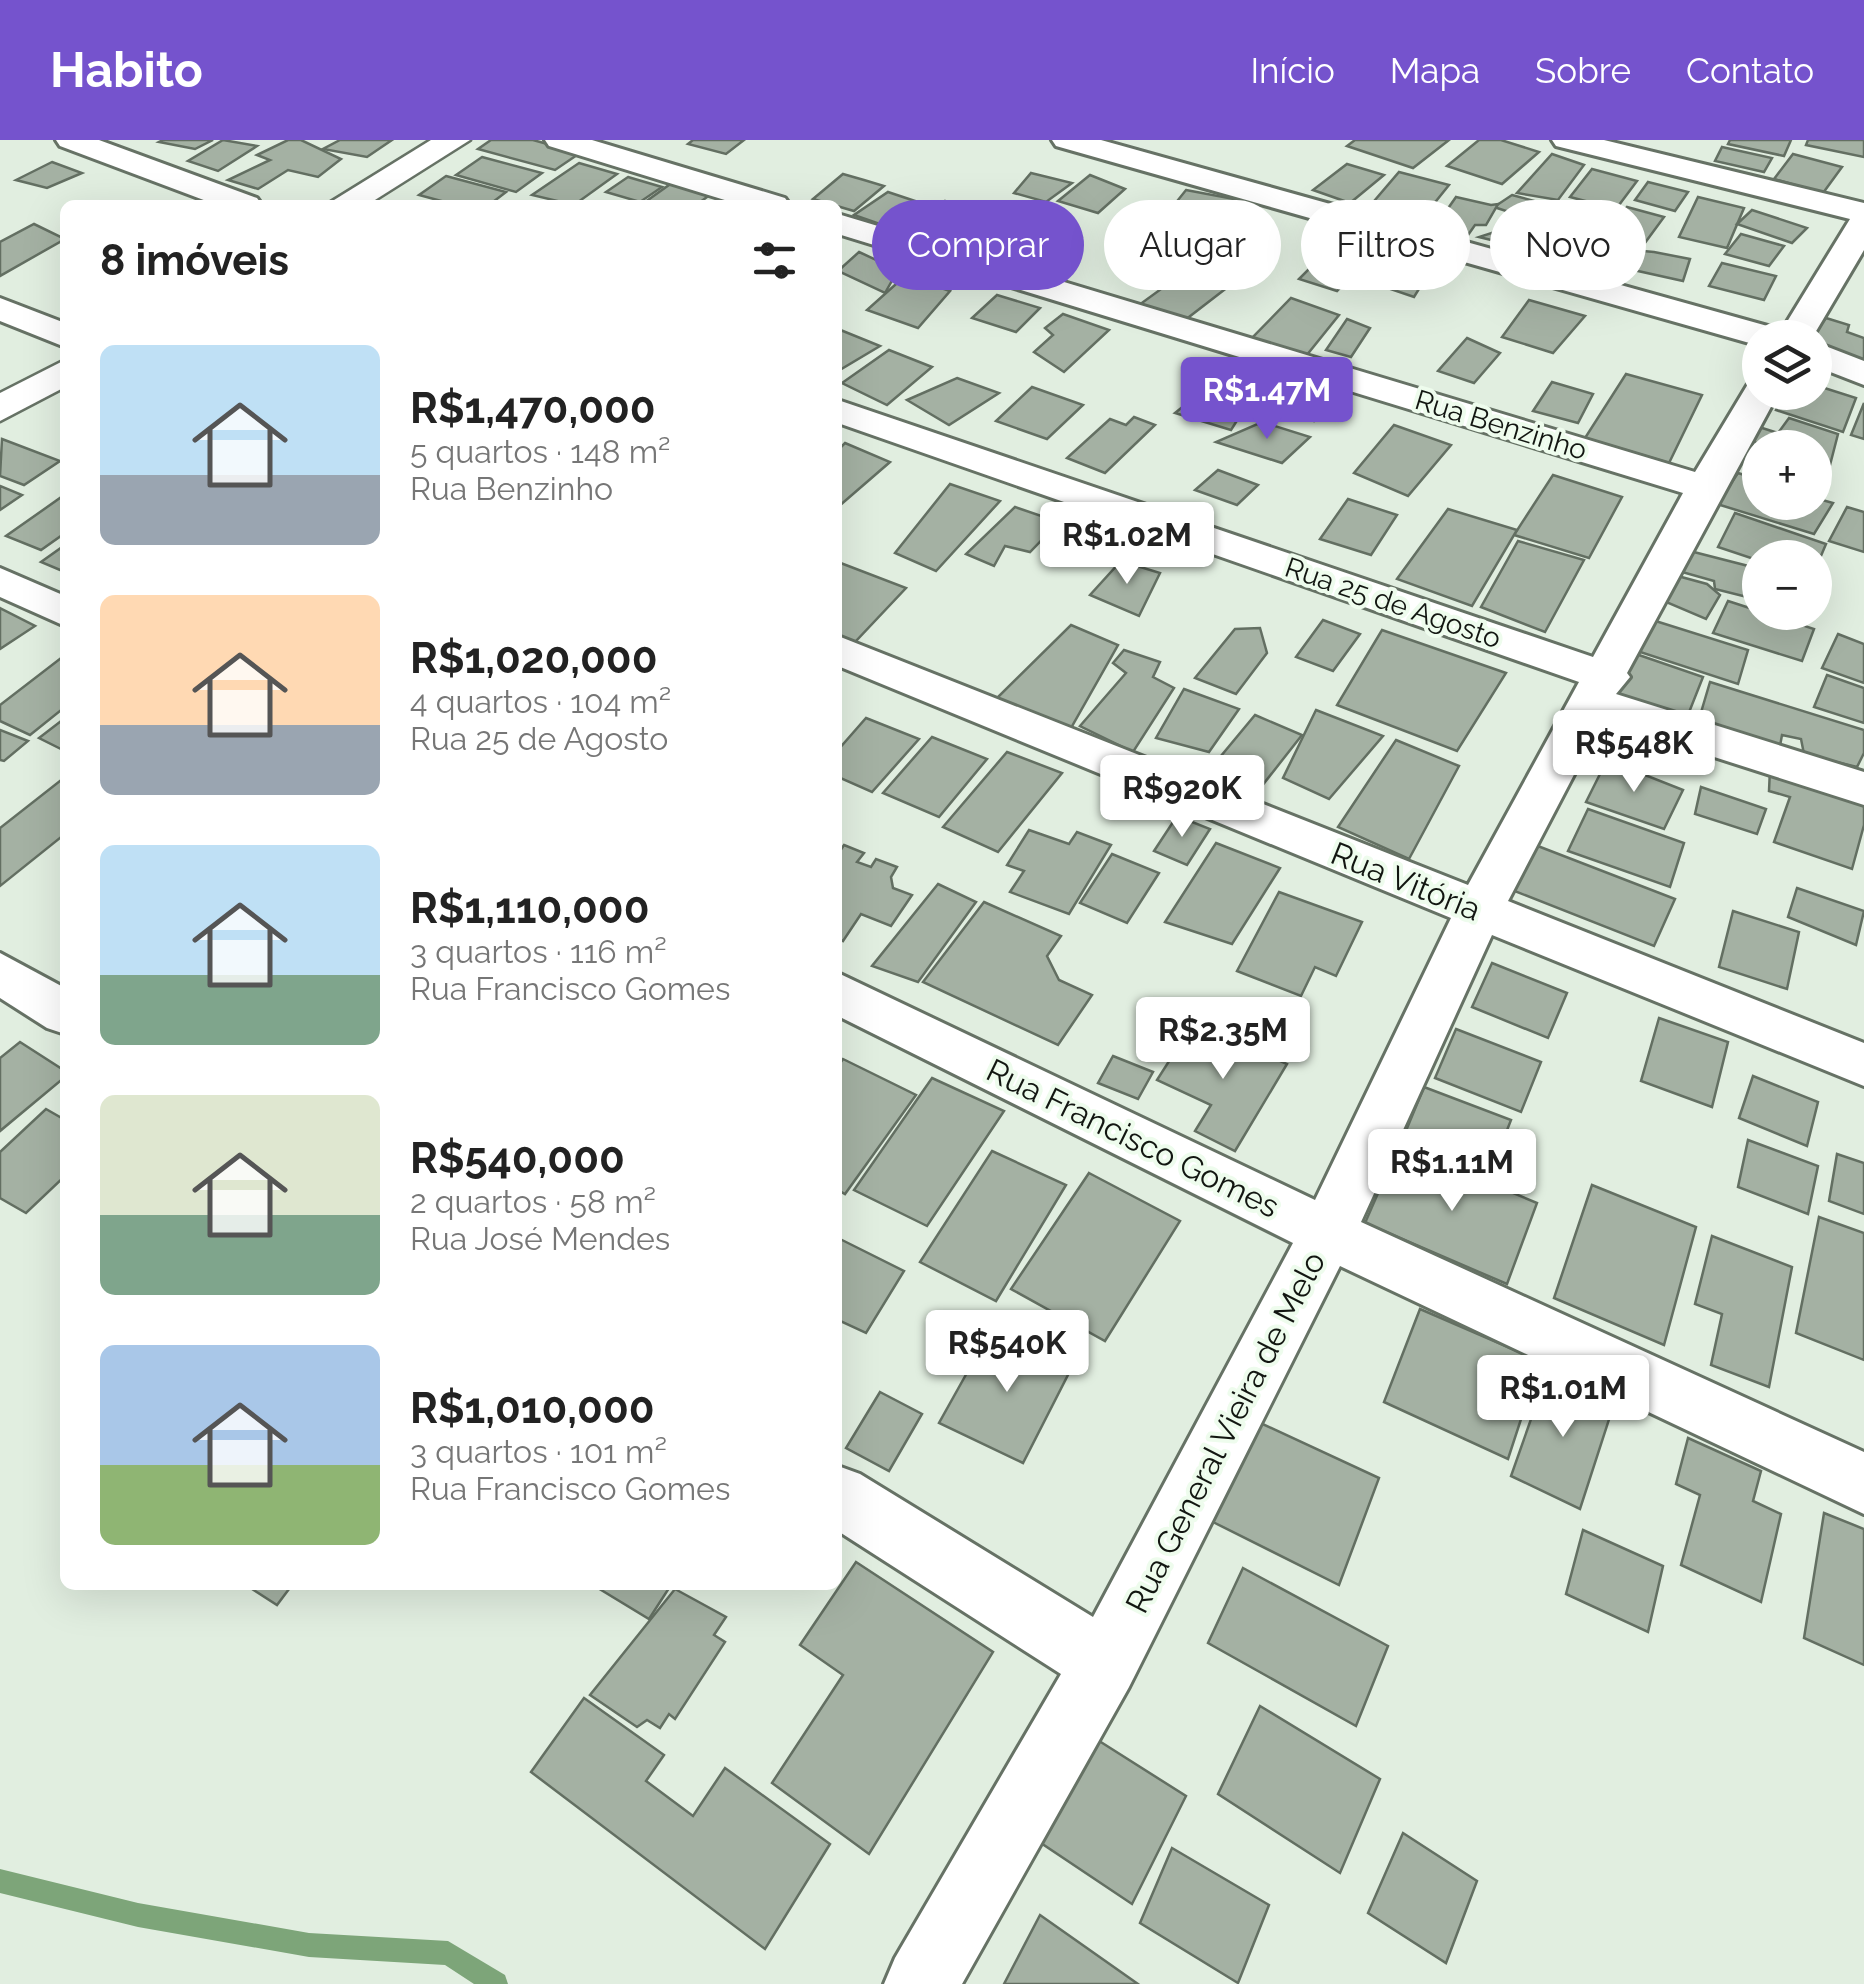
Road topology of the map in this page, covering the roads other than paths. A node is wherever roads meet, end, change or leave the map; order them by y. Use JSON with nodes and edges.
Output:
{"nodes":[{"id":1,"x":71,"y":140,"type":"edge"},
{"id":2,"x":454,"y":140,"type":"edge"},
{"id":3,"x":560,"y":140,"type":"edge"},
{"id":4,"x":1067,"y":140,"type":"edge"},
{"id":5,"x":1567,"y":140,"type":"edge"},
{"id":6,"x":233,"y":200,"type":"edge"},
{"id":7,"x":352,"y":200,"type":"edge"},
{"id":8,"x":758,"y":200,"type":"edge"},
{"id":9,"x":842,"y":225,"type":"edge"},
{"id":10,"x":1863,"y":225,"type":"edge"},
{"id":11,"x":0,"y":308,"type":"edge"},
{"id":12,"x":1805,"y":320,"type":"edge"},
{"id":13,"x":1742,"y":330,"type":"edge"},
{"id":14,"x":60,"y":334,"type":"edge"},
{"id":15,"x":1832,"y":360,"type":"edge"},
{"id":16,"x":60,"y":374,"type":"edge"},
{"id":17,"x":1864,"y":374,"type":"edge"},
{"id":18,"x":0,"y":409,"type":"edge"},
{"id":19,"x":1750,"y":410,"type":"edge"},
{"id":20,"x":842,"y":412,"type":"edge"},
{"id":21,"x":1705,"y":487,"type":"junction"},
{"id":22,"x":0,"y":582,"type":"edge"},
{"id":23,"x":60,"y":611,"type":"edge"},
{"id":24,"x":842,"y":652,"type":"edge"},
{"id":25,"x":1600,"y":689,"type":"junction"},
{"id":26,"x":1864,"y":788,"type":"edge"},
{"id":27,"x":1479,"y":910,"type":"junction"},
{"id":28,"x":0,"y":973,"type":"edge"},
{"id":29,"x":842,"y":995,"type":"edge"},
{"id":30,"x":60,"y":1011,"type":"edge"},
{"id":31,"x":1864,"y":1065,"type":"edge"},
{"id":32,"x":1328,"y":1234,"type":"junction"},
{"id":33,"x":1864,"y":1484,"type":"edge"},
{"id":34,"x":842,"y":1499,"type":"edge"},
{"id":35,"x":1105,"y":1663,"type":"junction"},
{"id":36,"x":921,"y":1984,"type":"edge"}],
"edges":[{"from":1,"to":6,"type":"street"},
{"from":2,"to":7,"type":"street"},
{"from":3,"to":8,"type":"street"},
{"from":4,"to":13,"type":"street"},
{"from":5,"to":10,"type":"street"},
{"from":9,"to":21,"type":"street","name":"Rua Benzinho"},
{"from":10,"to":12,"type":"street"},
{"from":11,"to":14,"type":"street"},
{"from":15,"to":17,"type":"street"},
{"from":16,"to":18,"type":"street"},
{"from":19,"to":21,"type":"street","name":"Rua General Vieira de Melo"},
{"from":20,"to":25,"type":"street","name":"Rua 25 de Agosto"},
{"from":21,"to":25,"type":"street","name":"Rua General Vieira de Melo"},
{"from":22,"to":23,"type":"street"},
{"from":24,"to":27,"type":"street","name":"Rua Vitória"},
{"from":25,"to":26,"type":"street","name":"Rua 25 de Agosto"},
{"from":25,"to":27,"type":"street","name":"Rua General Vieira de Melo"},
{"from":27,"to":31,"type":"street","name":"Rua Vitória"},
{"from":27,"to":32,"type":"street","name":"Rua General Vieira de Melo"},
{"from":28,"to":30,"type":"street"},
{"from":29,"to":32,"type":"street","name":"Rua Francisco Gomes"},
{"from":32,"to":33,"type":"street","name":"Rua Francisco Gomes"},
{"from":32,"to":35,"type":"street","name":"Rua General Vieira de Melo"},
{"from":34,"to":35,"type":"street"},
{"from":35,"to":36,"type":"street","name":"Rua General Vieira de Melo"}]}
